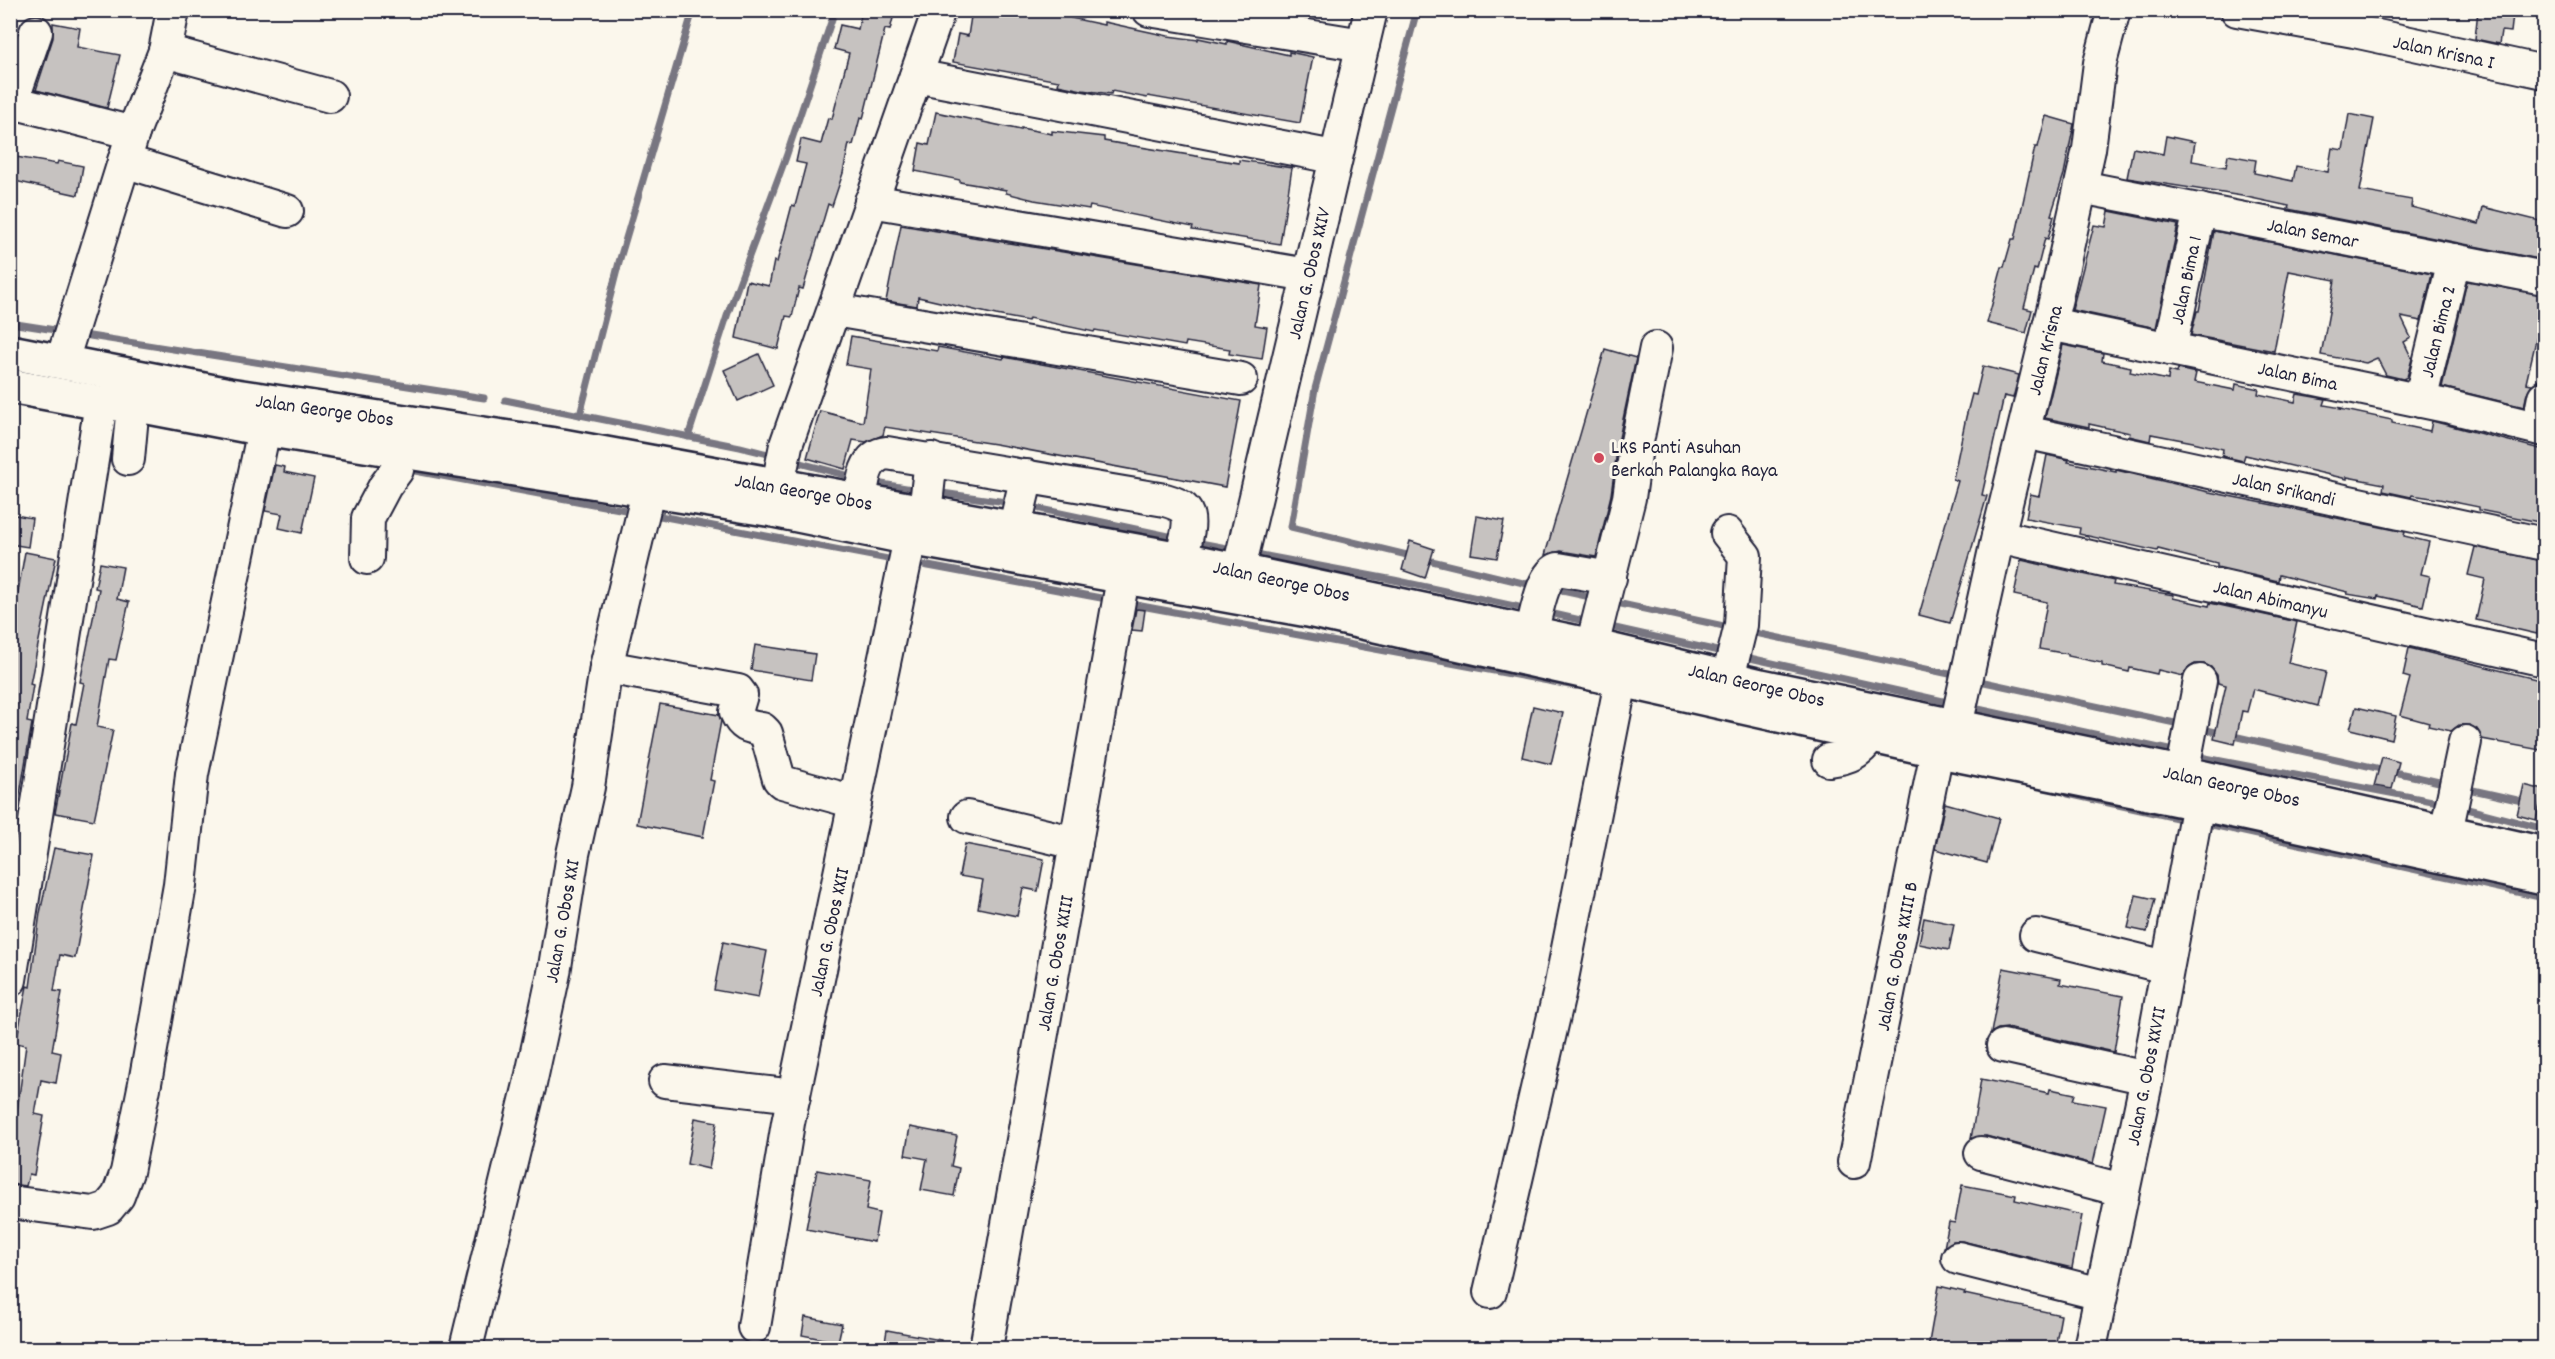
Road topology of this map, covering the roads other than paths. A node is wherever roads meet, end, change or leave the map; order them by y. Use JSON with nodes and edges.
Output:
{"nodes":[{"id":1,"x":173,"y":10,"type":"edge"},
{"id":2,"x":939,"y":10,"type":"edge"},
{"id":3,"x":1149,"y":10,"type":"edge"},
{"id":4,"x":1371,"y":10,"type":"edge"},
{"id":5,"x":2114,"y":10,"type":"edge"},
{"id":6,"x":2237,"y":10,"type":"edge"},
{"id":7,"x":36,"y":32,"type":"dead end"},
{"id":8,"x":1363,"y":45,"type":"junction"},
{"id":9,"x":165,"y":51,"type":"junction"},
{"id":10,"x":2544,"y":72,"type":"edge"},
{"id":11,"x":916,"y":76,"type":"junction"},
{"id":12,"x":330,"y":96,"type":"dead end"},
{"id":13,"x":11,"y":104,"type":"edge"},
{"id":14,"x":129,"y":147,"type":"junction"},
{"id":15,"x":1334,"y":158,"type":"junction"},
{"id":16,"x":2081,"y":187,"type":"junction"},
{"id":17,"x":871,"y":201,"type":"junction"},
{"id":18,"x":2200,"y":210,"type":"junction"},
{"id":19,"x":287,"y":211,"type":"dead end"},
{"id":20,"x":2454,"y":260,"type":"junction"},
{"id":21,"x":1308,"y":275,"type":"junction"},
{"id":22,"x":2544,"y":278,"type":"edge"},
{"id":23,"x":834,"y":310,"type":"junction"},
{"id":24,"x":2050,"y":324,"type":"junction"},
{"id":25,"x":1656,"y":348,"type":"dead end"},
{"id":26,"x":2170,"y":349,"type":"junction"},
{"id":27,"x":10,"y":352,"type":"edge"},
{"id":28,"x":62,"y":362,"type":"junction"},
{"id":29,"x":1241,"y":379,"type":"dead end"},
{"id":30,"x":10,"y":386,"type":"edge"},
{"id":31,"x":2544,"y":397,"type":"edge"},
{"id":32,"x":2420,"y":401,"type":"junction"},
{"id":33,"x":101,"y":403,"type":"junction"},
{"id":34,"x":133,"y":404,"type":"junction"},
{"id":35,"x":264,"y":429,"type":"junction"},
{"id":36,"x":2541,"y":429,"type":"edge"},
{"id":37,"x":2024,"y":432,"type":"junction"},
{"id":38,"x":400,"y":451,"type":"junction"},
{"id":39,"x":128,"y":459,"type":"dead end"},
{"id":40,"x":779,"y":477,"type":"junction"},
{"id":41,"x":863,"y":486,"type":"junction"},
{"id":42,"x":648,"y":492,"type":"junction"},
{"id":43,"x":924,"y":497,"type":"junction"},
{"id":44,"x":1020,"y":504,"type":"junction"},
{"id":45,"x":1727,"y":533,"type":"dead end"},
{"id":46,"x":1998,"y":537,"type":"junction"},
{"id":47,"x":2544,"y":544,"type":"edge"},
{"id":48,"x":1183,"y":546,"type":"junction"},
{"id":49,"x":367,"y":558,"type":"dead end"},
{"id":50,"x":1241,"y":566,"type":"junction"},
{"id":51,"x":1123,"y":578,"type":"junction"},
{"id":52,"x":1611,"y":578,"type":"junction"},
{"id":53,"x":1536,"y":617,"type":"junction"},
{"id":54,"x":1596,"y":631,"type":"junction"},
{"id":55,"x":2544,"y":660,"type":"edge"},
{"id":56,"x":1732,"y":663,"type":"junction"},
{"id":57,"x":606,"y":668,"type":"junction"},
{"id":58,"x":1621,"y":681,"type":"junction"},
{"id":59,"x":2200,"y":681,"type":"dead end"},
{"id":60,"x":1963,"y":687,"type":"joint"},
{"id":61,"x":1871,"y":736,"type":"junction"},
{"id":62,"x":1950,"y":737,"type":"junction"},
{"id":63,"x":2465,"y":742,"type":"dead end"},
{"id":64,"x":1829,"y":760,"type":"dead end"},
{"id":65,"x":2185,"y":761,"type":"junction"},
{"id":66,"x":855,"y":802,"type":"junction"},
{"id":67,"x":2198,"y":803,"type":"junction"},
{"id":68,"x":2450,"y":815,"type":"junction"},
{"id":69,"x":967,"y":817,"type":"dead end"},
{"id":70,"x":23,"y":823,"type":"edge"},
{"id":71,"x":1076,"y":843,"type":"junction"},
{"id":72,"x":2543,"y":857,"type":"edge"},
{"id":73,"x":2036,"y":935,"type":"dead end"},
{"id":74,"x":2166,"y":967,"type":"junction"},
{"id":75,"x":10,"y":980,"type":"edge"},
{"id":76,"x":2003,"y":1047,"type":"dead end"},
{"id":77,"x":2147,"y":1078,"type":"junction"},
{"id":78,"x":665,"y":1081,"type":"dead end"},
{"id":79,"x":794,"y":1096,"type":"junction"},
{"id":80,"x":1980,"y":1153,"type":"dead end"},
{"id":81,"x":1854,"y":1162,"type":"dead end"},
{"id":82,"x":2122,"y":1190,"type":"junction"},
{"id":83,"x":10,"y":1202,"type":"edge"},
{"id":84,"x":1958,"y":1258,"type":"dead end"},
{"id":85,"x":1490,"y":1292,"type":"dead end"},
{"id":86,"x":2101,"y":1294,"type":"junction"},
{"id":87,"x":754,"y":1327,"type":"dead end"},
{"id":88,"x":466,"y":1348,"type":"edge"},
{"id":89,"x":986,"y":1348,"type":"edge"},
{"id":90,"x":2090,"y":1348,"type":"edge"}],
"edges":[{"from":1,"to":9,"type":"street"},
{"from":2,"to":11,"type":"street"},
{"from":3,"to":8,"type":"street"},
{"from":4,"to":8,"type":"street","name":"Jalan G. Obos XXIV"},
{"from":5,"to":16,"type":"street","name":"Jalan Krisna"},
{"from":6,"to":10,"type":"street","name":"Jalan Krisna I"},
{"from":7,"to":13,"type":"street"},
{"from":8,"to":15,"type":"street","name":"Jalan G. Obos XXIV"},
{"from":9,"to":12,"type":"street"},
{"from":9,"to":14,"type":"street"},
{"from":11,"to":15,"type":"street"},
{"from":11,"to":17,"type":"street"},
{"from":13,"to":14,"type":"street"},
{"from":14,"to":19,"type":"street"},
{"from":14,"to":28,"type":"street"},
{"from":15,"to":21,"type":"street","name":"Jalan G. Obos XXIV"},
{"from":16,"to":18,"type":"street","name":"Jalan Semar"},
{"from":16,"to":24,"type":"street","name":"Jalan Krisna"},
{"from":17,"to":21,"type":"street"},
{"from":17,"to":23,"type":"street"},
{"from":18,"to":20,"type":"street","name":"Jalan Semar"},
{"from":18,"to":26,"type":"street","name":"Jalan Bima 1"},
{"from":20,"to":22,"type":"street","name":"Jalan Semar"},
{"from":20,"to":32,"type":"street","name":"Jalan Bima 2"},
{"from":21,"to":50,"type":"street","name":"Jalan G. Obos XXIV"},
{"from":23,"to":29,"type":"street"},
{"from":23,"to":40,"type":"street"},
{"from":24,"to":26,"type":"street","name":"Jalan Bima"},
{"from":24,"to":37,"type":"street","name":"Jalan Krisna"},
{"from":25,"to":52,"type":"street"},
{"from":26,"to":32,"type":"street","name":"Jalan Bima"},
{"from":27,"to":28,"type":"main road","name":"Jalan George Obos"},
{"from":28,"to":40,"type":"main road","name":"Jalan George Obos"},
{"from":30,"to":33,"type":"main road","name":"Jalan George Obos"},
{"from":31,"to":36,"type":"street"},
{"from":32,"to":36,"type":"street","name":"Jalan Bima"},
{"from":33,"to":34,"type":"main road","name":"Jalan George Obos"},
{"from":33,"to":70,"type":"street"},
{"from":34,"to":35,"type":"main road","name":"Jalan George Obos"},
{"from":34,"to":39,"type":"street"},
{"from":35,"to":38,"type":"main road","name":"Jalan George Obos"},
{"from":35,"to":83,"type":"street"},
{"from":37,"to":46,"type":"street","name":"Jalan Krisna"},
{"from":37,"to":47,"type":"street","name":"Jalan Srikandi"},
{"from":38,"to":42,"type":"main road","name":"Jalan George Obos"},
{"from":38,"to":49,"type":"street"},
{"from":40,"to":41,"type":"main road","name":"Jalan George Obos"},
{"from":40,"to":42,"type":"main road","name":"Jalan George Obos"},
{"from":40,"to":43,"type":"main road","name":"Jalan George Obos"},
{"from":41,"to":43,"type":"main road","name":"Jalan George Obos"},
{"from":41,"to":43,"type":"street"},
{"from":42,"to":57,"type":"street","name":"Jalan G. Obos XXI"},
{"from":43,"to":44,"type":"main road","name":"Jalan George Obos"},
{"from":43,"to":44,"type":"street"},
{"from":43,"to":51,"type":"main road","name":"Jalan George Obos"},
{"from":43,"to":66,"type":"street","name":"Jalan G. Obos XXII"},
{"from":44,"to":48,"type":"main road","name":"Jalan George Obos"},
{"from":44,"to":48,"type":"street"},
{"from":45,"to":56,"type":"street"},
{"from":46,"to":55,"type":"street","name":"Jalan Abimanyu"},
{"from":46,"to":60,"type":"street","name":"Jalan Krisna"},
{"from":48,"to":50,"type":"main road","name":"Jalan George Obos"},
{"from":50,"to":51,"type":"main road","name":"Jalan George Obos"},
{"from":50,"to":53,"type":"main road","name":"Jalan George Obos"},
{"from":50,"to":58,"type":"main road","name":"Jalan George Obos"},
{"from":51,"to":71,"type":"street","name":"Jalan G. Obos XXIII"},
{"from":52,"to":53,"type":"street"},
{"from":52,"to":54,"type":"street"},
{"from":53,"to":54,"type":"main road","name":"Jalan George Obos"},
{"from":54,"to":56,"type":"main road","name":"Jalan George Obos"},
{"from":56,"to":62,"type":"main road","name":"Jalan George Obos"},
{"from":57,"to":66,"type":"street"},
{"from":57,"to":88,"type":"street","name":"Jalan G. Obos XXI"},
{"from":58,"to":61,"type":"main road","name":"Jalan George Obos"},
{"from":58,"to":85,"type":"street"},
{"from":59,"to":65,"type":"street"},
{"from":60,"to":62,"type":"street","name":"Jalan G. Obos XXIII B"},
{"from":61,"to":62,"type":"main road","name":"Jalan George Obos"},
{"from":61,"to":64,"type":"street"},
{"from":62,"to":65,"type":"main road","name":"Jalan George Obos"},
{"from":62,"to":67,"type":"main road","name":"Jalan George Obos"},
{"from":62,"to":81,"type":"street","name":"Jalan G. Obos XXIII B"},
{"from":63,"to":68,"type":"street"},
{"from":65,"to":68,"type":"main road","name":"Jalan George Obos"},
{"from":66,"to":79,"type":"street","name":"Jalan G. Obos XXII"},
{"from":67,"to":72,"type":"main road","name":"Jalan George Obos"},
{"from":67,"to":74,"type":"street","name":"Jalan G. Obos XXVII"},
{"from":68,"to":72,"type":"main road","name":"Jalan George Obos"},
{"from":69,"to":71,"type":"street"},
{"from":70,"to":75,"type":"street"},
{"from":71,"to":89,"type":"street","name":"Jalan G. Obos XXIII"},
{"from":73,"to":74,"type":"street"},
{"from":74,"to":77,"type":"street","name":"Jalan G. Obos XXVII"},
{"from":76,"to":77,"type":"street"},
{"from":77,"to":82,"type":"street","name":"Jalan G. Obos XXVII"},
{"from":78,"to":79,"type":"street"},
{"from":79,"to":87,"type":"street","name":"Jalan G. Obos XXII"},
{"from":80,"to":82,"type":"street"},
{"from":82,"to":86,"type":"street","name":"Jalan G. Obos XXVII"},
{"from":84,"to":86,"type":"street"},
{"from":86,"to":90,"type":"street","name":"Jalan G. Obos XXVII"}]}
